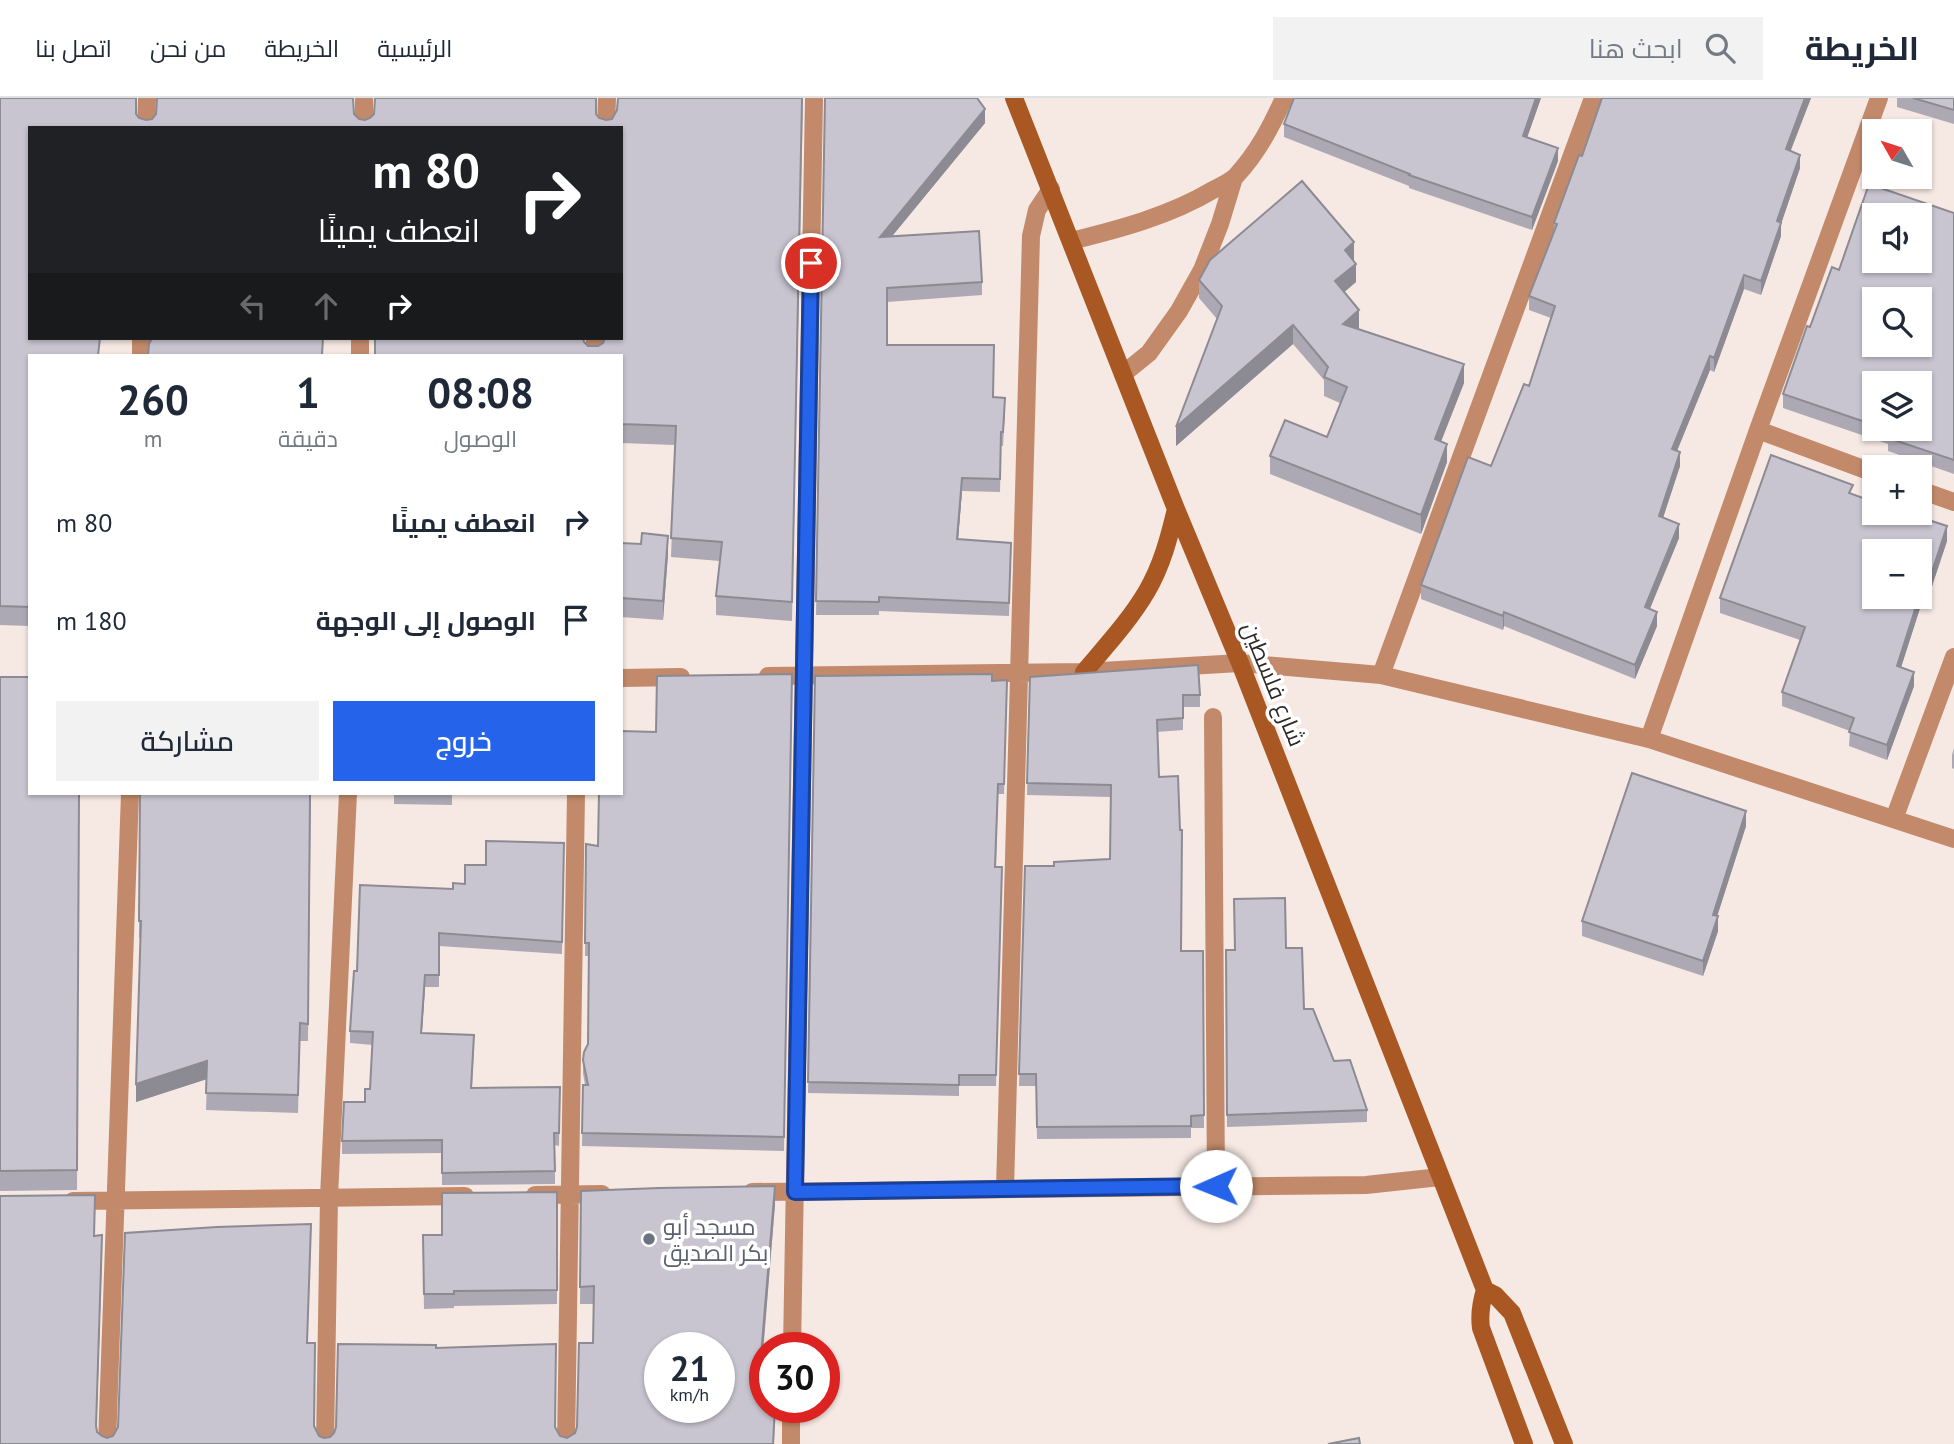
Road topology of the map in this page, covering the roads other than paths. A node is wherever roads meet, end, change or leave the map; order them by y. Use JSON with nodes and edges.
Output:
{"nodes":[{"id":1,"x":147,"y":98,"type":"edge"},
{"id":2,"x":365,"y":98,"type":"edge"},
{"id":3,"x":607,"y":98,"type":"edge"},
{"id":4,"x":814,"y":98,"type":"edge"},
{"id":5,"x":1014,"y":98,"type":"edge"},
{"id":6,"x":1283,"y":98,"type":"edge"},
{"id":7,"x":1593,"y":98,"type":"edge"},
{"id":8,"x":1879,"y":98,"type":"edge"},
{"id":9,"x":146,"y":126,"type":"edge"},
{"id":10,"x":364,"y":126,"type":"edge"},
{"id":11,"x":606,"y":126,"type":"edge"},
{"id":12,"x":1234,"y":178,"type":"junction"},
{"id":13,"x":1051,"y":189,"type":"junction"},
{"id":14,"x":1071,"y":241,"type":"junction"},
{"id":15,"x":1123,"y":373,"type":"junction"},
{"id":16,"x":1758,"y":430,"type":"junction"},
{"id":17,"x":1862,"y":469,"type":"edge"},
{"id":18,"x":1932,"y":494,"type":"edge"},
{"id":19,"x":1954,"y":502,"type":"edge"},
{"id":20,"x":1175,"y":509,"type":"junction"},
{"id":21,"x":1954,"y":657,"type":"edge"},
{"id":22,"x":1240,"y":663,"type":"junction"},
{"id":23,"x":1084,"y":672,"type":"junction"},
{"id":24,"x":1019,"y":673,"type":"junction"},
{"id":25,"x":1381,"y":675,"type":"junction"},
{"id":26,"x":752,"y":676,"type":"edge"},
{"id":27,"x":804,"y":676,"type":"junction"},
{"id":28,"x":700,"y":677,"type":"edge"},
{"id":29,"x":623,"y":678,"type":"edge"},
{"id":30,"x":1213,"y":717,"type":"dead end"},
{"id":31,"x":1649,"y":739,"type":"junction"},
{"id":32,"x":130,"y":795,"type":"edge"},
{"id":33,"x":348,"y":795,"type":"edge"},
{"id":34,"x":576,"y":795,"type":"edge"},
{"id":35,"x":1894,"y":819,"type":"junction"},
{"id":36,"x":1954,"y":839,"type":"edge"},
{"id":37,"x":1440,"y":1177,"type":"junction"},
{"id":38,"x":1216,"y":1186,"type":"junction"},
{"id":39,"x":1005,"y":1189,"type":"junction"},
{"id":40,"x":729,"y":1192,"type":"edge"},
{"id":41,"x":795,"y":1192,"type":"junction"},
{"id":42,"x":622,"y":1194,"type":"edge"},
{"id":43,"x":489,"y":1195,"type":"edge"},
{"id":44,"x":515,"y":1195,"type":"edge"},
{"id":45,"x":569,"y":1195,"type":"junction"},
{"id":46,"x":329,"y":1197,"type":"junction"},
{"id":47,"x":115,"y":1200,"type":"junction"},
{"id":48,"x":51,"y":1201,"type":"edge"},
{"id":49,"x":1485,"y":1290,"type":"junction"},
{"id":50,"x":792,"y":1332,"type":"edge"},
{"id":51,"x":791,"y":1423,"type":"edge"},
{"id":52,"x":107,"y":1444,"type":"edge"},
{"id":53,"x":325,"y":1444,"type":"edge"},
{"id":54,"x":566,"y":1444,"type":"edge"},
{"id":55,"x":791,"y":1444,"type":"edge"},
{"id":56,"x":1524,"y":1444,"type":"edge"},
{"id":57,"x":1564,"y":1444,"type":"edge"}],
"edges":[{"from":1,"to":9,"type":"street"},
{"from":2,"to":10,"type":"street"},
{"from":3,"to":11,"type":"street"},
{"from":4,"to":27,"type":"street"},
{"from":5,"to":13,"type":"street","name":"شارع فلسطين"},
{"from":6,"to":12,"type":"street"},
{"from":7,"to":25,"type":"street"},
{"from":8,"to":16,"type":"street"},
{"from":12,"to":14,"type":"street"},
{"from":12,"to":15,"type":"street"},
{"from":13,"to":14,"type":"street","name":"شارع فلسطين"},
{"from":13,"to":24,"type":"street"},
{"from":14,"to":15,"type":"street","name":"شارع فلسطين"},
{"from":15,"to":20,"type":"street","name":"شارع فلسطين"},
{"from":16,"to":17,"type":"street"},
{"from":16,"to":31,"type":"street"},
{"from":18,"to":19,"type":"street"},
{"from":20,"to":22,"type":"street","name":"شارع فلسطين"},
{"from":20,"to":23,"type":"street"},
{"from":21,"to":35,"type":"street"},
{"from":22,"to":23,"type":"street"},
{"from":22,"to":25,"type":"street"},
{"from":22,"to":37,"type":"street","name":"شارع فلسطين"},
{"from":23,"to":24,"type":"street"},
{"from":24,"to":27,"type":"street"},
{"from":24,"to":39,"type":"street"},
{"from":25,"to":31,"type":"street"},
{"from":26,"to":27,"type":"street"},
{"from":27,"to":41,"type":"street"},
{"from":28,"to":29,"type":"street"},
{"from":30,"to":38,"type":"street"},
{"from":31,"to":35,"type":"street"},
{"from":32,"to":47,"type":"street"},
{"from":33,"to":46,"type":"street"},
{"from":34,"to":45,"type":"street"},
{"from":35,"to":36,"type":"street"},
{"from":37,"to":38,"type":"street"},
{"from":37,"to":49,"type":"street","name":"شارع فلسطين"},
{"from":38,"to":39,"type":"street"},
{"from":39,"to":41,"type":"street"},
{"from":40,"to":41,"type":"street"},
{"from":41,"to":50,"type":"street"},
{"from":42,"to":45,"type":"street"},
{"from":43,"to":46,"type":"street"},
{"from":44,"to":45,"type":"street"},
{"from":45,"to":54,"type":"street"},
{"from":46,"to":47,"type":"street"},
{"from":46,"to":53,"type":"street"},
{"from":47,"to":48,"type":"street"},
{"from":47,"to":52,"type":"street"},
{"from":49,"to":56,"type":"street","name":"شارع فلسطين"},
{"from":49,"to":57,"type":"street","name":"شارع فلسطين"},
{"from":51,"to":55,"type":"street"}]}
